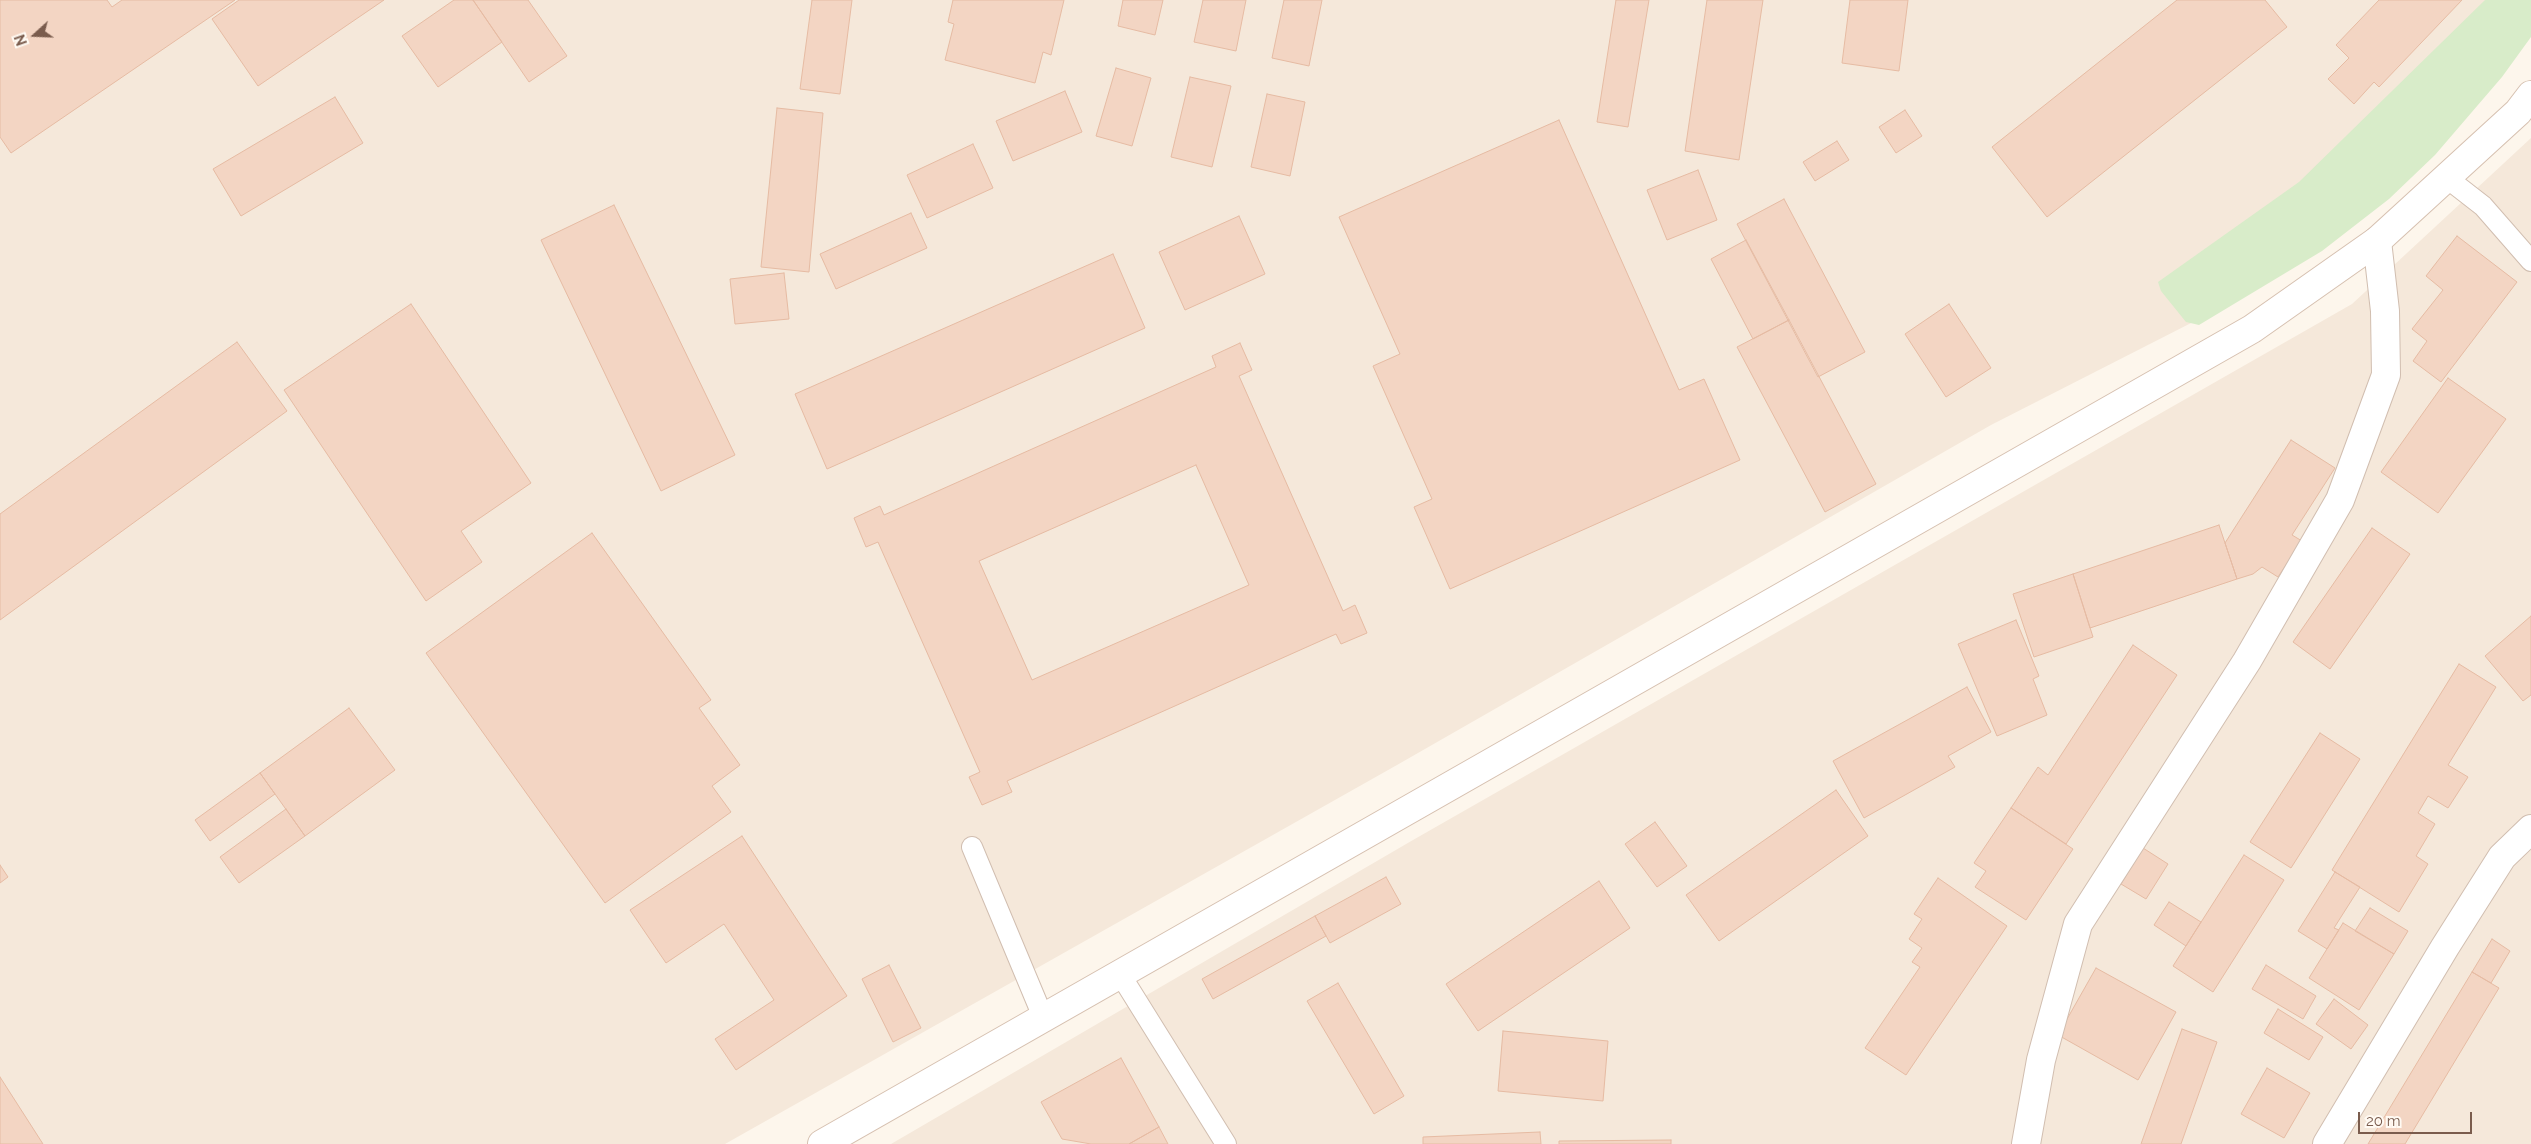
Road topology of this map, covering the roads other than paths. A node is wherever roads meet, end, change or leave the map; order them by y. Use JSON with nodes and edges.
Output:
{"nodes":[{"id":1,"x":2531,"y":95,"type":"edge"},
{"id":2,"x":2447,"y":178,"type":"junction"},
{"id":3,"x":2377,"y":242,"type":"junction"},
{"id":4,"x":2531,"y":261,"type":"edge"},
{"id":5,"x":2531,"y":828,"type":"edge"},
{"id":6,"x":972,"y":847,"type":"dead end"},
{"id":7,"x":1120,"y":974,"type":"junction"},
{"id":8,"x":1043,"y":1018,"type":"junction"},
{"id":9,"x":822,"y":1144,"type":"edge"},
{"id":10,"x":1226,"y":1144,"type":"edge"},
{"id":11,"x":2026,"y":1144,"type":"edge"},
{"id":12,"x":2327,"y":1144,"type":"edge"}],
"edges":[{"from":1,"to":2,"type":"street"},
{"from":2,"to":3,"type":"street"},
{"from":2,"to":4,"type":"lane"},
{"from":3,"to":7,"type":"street"},
{"from":3,"to":11,"type":"street"},
{"from":5,"to":12,"type":"street"},
{"from":6,"to":8,"type":"lane"},
{"from":7,"to":8,"type":"street"},
{"from":7,"to":10,"type":"lane"},
{"from":8,"to":9,"type":"street"}]}
